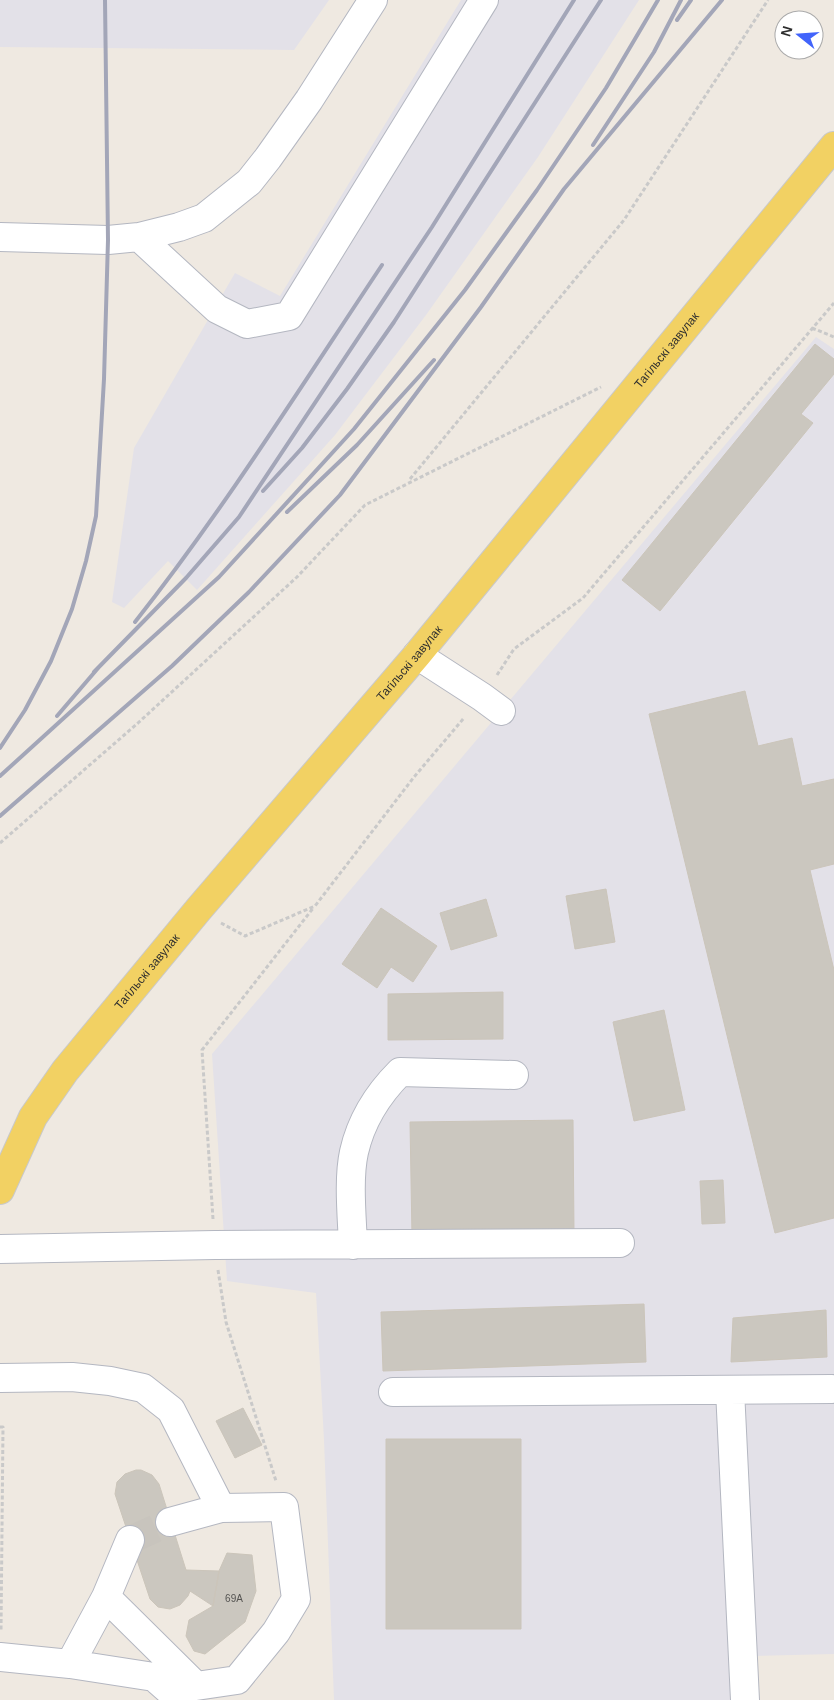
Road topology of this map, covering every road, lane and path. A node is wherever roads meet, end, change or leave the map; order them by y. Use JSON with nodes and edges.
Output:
{"nodes":[{"id":1,"x":373,"y":0,"type":"edge"},
{"id":2,"x":484,"y":0,"type":"edge"},
{"id":3,"x":768,"y":0,"type":"edge"},
{"id":4,"x":834,"y":146,"type":"edge"},
{"id":5,"x":0,"y":237,"type":"edge"},
{"id":6,"x":139,"y":237,"type":"junction"},
{"id":7,"x":833,"y":302,"type":"edge"},
{"id":8,"x":812,"y":328,"type":"junction"},
{"id":9,"x":834,"y":337,"type":"edge"},
{"id":10,"x":603,"y":385,"type":"dead end"},
{"id":11,"x":408,"y":482,"type":"junction"},
{"id":12,"x":418,"y":656,"type":"junction"},
{"id":13,"x":492,"y":704,"type":"junction"},
{"id":14,"x":0,"y":843,"type":"edge"},
{"id":15,"x":315,"y":906,"type":"junction"},
{"id":16,"x":198,"y":910,"type":"junction"},
{"id":17,"x":514,"y":1075,"type":"dead end"},
{"id":18,"x":0,"y":1190,"type":"edge"},
{"id":19,"x":620,"y":1243,"type":"dead end"},
{"id":20,"x":215,"y":1245,"type":"junction"},
{"id":21,"x":353,"y":1245,"type":"junction"},
{"id":22,"x":0,"y":1249,"type":"edge"},
{"id":23,"x":0,"y":1378,"type":"edge"},
{"id":24,"x":832,"y":1389,"type":"dead end"},
{"id":25,"x":730,"y":1390,"type":"junction"},
{"id":26,"x":393,"y":1392,"type":"dead end"},
{"id":27,"x":0,"y":1427,"type":"edge"},
{"id":28,"x":284,"y":1507,"type":"junction"},
{"id":29,"x":221,"y":1508,"type":"junction"},
{"id":30,"x":170,"y":1522,"type":"tunnel mouth"},
{"id":31,"x":130,"y":1540,"type":"tunnel mouth"},
{"id":32,"x":106,"y":1597,"type":"junction"},
{"id":33,"x":0,"y":1657,"type":"edge"},
{"id":34,"x":70,"y":1664,"type":"junction"},
{"id":35,"x":180,"y":1700,"type":"edge"},
{"id":36,"x":745,"y":1700,"type":"edge"}],
"edges":[{"from":1,"to":6,"type":"lane"},
{"from":2,"to":6,"type":"lane"},
{"from":3,"to":11,"type":"path"},
{"from":4,"to":12,"type":"main road","name":"Тагільскі завулак"},
{"from":5,"to":6,"type":"lane"},
{"from":7,"to":8,"type":"path"},
{"from":8,"to":9,"type":"path"},
{"from":8,"to":13,"type":"path"},
{"from":10,"to":11,"type":"path"},
{"from":11,"to":14,"type":"path"},
{"from":12,"to":13,"type":"lane"},
{"from":12,"to":16,"type":"main road","name":"Тагільскі завулак"},
{"from":13,"to":15,"type":"path"},
{"from":15,"to":16,"type":"path"},
{"from":15,"to":20,"type":"path"},
{"from":16,"to":18,"type":"main road","name":"Тагільскі завулак"},
{"from":17,"to":21,"type":"lane"},
{"from":19,"to":21,"type":"lane"},
{"from":20,"to":21,"type":"lane"},
{"from":20,"to":22,"type":"lane"},
{"from":20,"to":28,"type":"path"},
{"from":23,"to":29,"type":"lane"},
{"from":24,"to":25,"type":"lane"},
{"from":25,"to":26,"type":"lane"},
{"from":25,"to":36,"type":"lane"},
{"from":27,"to":33,"type":"path"},
{"from":28,"to":29,"type":"lane"},
{"from":28,"to":32,"type":"lane"},
{"from":29,"to":30,"type":"lane"},
{"from":31,"to":32,"type":"lane"},
{"from":32,"to":34,"type":"lane"},
{"from":33,"to":34,"type":"lane"},
{"from":34,"to":35,"type":"lane"}]}
